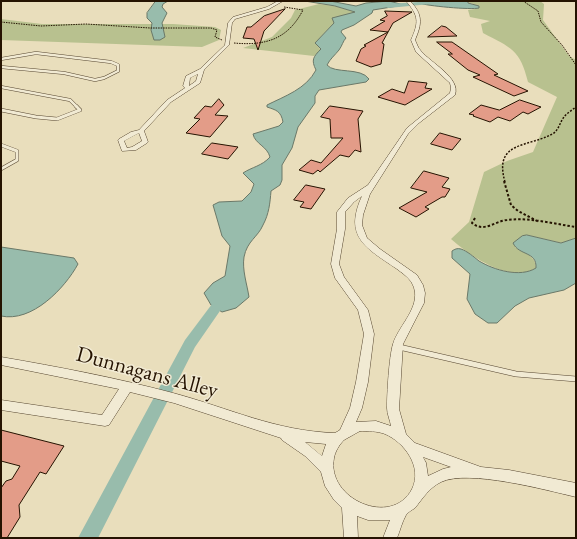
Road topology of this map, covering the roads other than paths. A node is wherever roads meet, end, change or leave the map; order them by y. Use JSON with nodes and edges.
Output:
{"nodes":[{"id":1,"x":281,"y":1,"type":"edge"},
{"id":2,"x":408,"y":1,"type":"edge"},
{"id":3,"x":1,"y":59,"type":"edge"},
{"id":4,"x":1,"y":67,"type":"edge"},
{"id":5,"x":202,"y":70,"type":"junction"},
{"id":6,"x":1,"y":87,"type":"edge"},
{"id":7,"x":188,"y":89,"type":"junction"},
{"id":8,"x":1,"y":110,"type":"edge"},
{"id":9,"x":141,"y":131,"type":"dead end"},
{"id":10,"x":1,"y":145,"type":"edge"},
{"id":11,"x":1,"y":169,"type":"edge"},
{"id":12,"x":370,"y":186,"type":"junction"},
{"id":13,"x":399,"y":347,"type":"junction"},
{"id":14,"x":1,"y":361,"type":"edge"},
{"id":15,"x":576,"y":379,"type":"edge"},
{"id":16,"x":128,"y":387,"type":"junction"},
{"id":17,"x":1,"y":405,"type":"edge"},
{"id":18,"x":346,"y":430,"type":"junction"},
{"id":19,"x":280,"y":433,"type":"junction"},
{"id":20,"x":400,"y":436,"type":"junction"},
{"id":21,"x":335,"y":439,"type":"junction"},
{"id":22,"x":411,"y":447,"type":"junction"},
{"id":23,"x":327,"y":469,"type":"junction"},
{"id":24,"x":481,"y":472,"type":"junction"},
{"id":25,"x":576,"y":490,"type":"edge"},
{"id":26,"x":418,"y":492,"type":"junction"},
{"id":27,"x":349,"y":505,"type":"junction"},
{"id":28,"x":402,"y":508,"type":"junction"},
{"id":29,"x":351,"y":538,"type":"edge"},
{"id":30,"x":390,"y":538,"type":"edge"}],
"edges":[{"from":1,"to":5,"type":"street"},
{"from":2,"to":12,"type":"street"},
{"from":3,"to":4,"type":"lane"},
{"from":5,"to":7,"type":"street"},
{"from":5,"to":7,"type":"street"},
{"from":6,"to":8,"type":"lane"},
{"from":7,"to":9,"type":"street"},
{"from":10,"to":11,"type":"lane"},
{"from":12,"to":13,"type":"street"},
{"from":12,"to":18,"type":"street"},
{"from":13,"to":15,"type":"lane"},
{"from":13,"to":20,"type":"street"},
{"from":14,"to":16,"type":"street","name":"Dunnagans Alley"},
{"from":16,"to":17,"type":"street"},
{"from":16,"to":19,"type":"street","name":"Dunnagans Alley"},
{"from":18,"to":20,"type":"street"},
{"from":18,"to":21,"type":"street"},
{"from":19,"to":21,"type":"street"},
{"from":19,"to":23,"type":"street"},
{"from":20,"to":22,"type":"street"},
{"from":21,"to":23,"type":"street"},
{"from":22,"to":24,"type":"street"},
{"from":22,"to":26,"type":"street"},
{"from":23,"to":27,"type":"street"},
{"from":24,"to":25,"type":"street"},
{"from":24,"to":26,"type":"street"},
{"from":26,"to":28,"type":"street"},
{"from":27,"to":28,"type":"street"},
{"from":27,"to":29,"type":"street"},
{"from":28,"to":30,"type":"street"}]}
